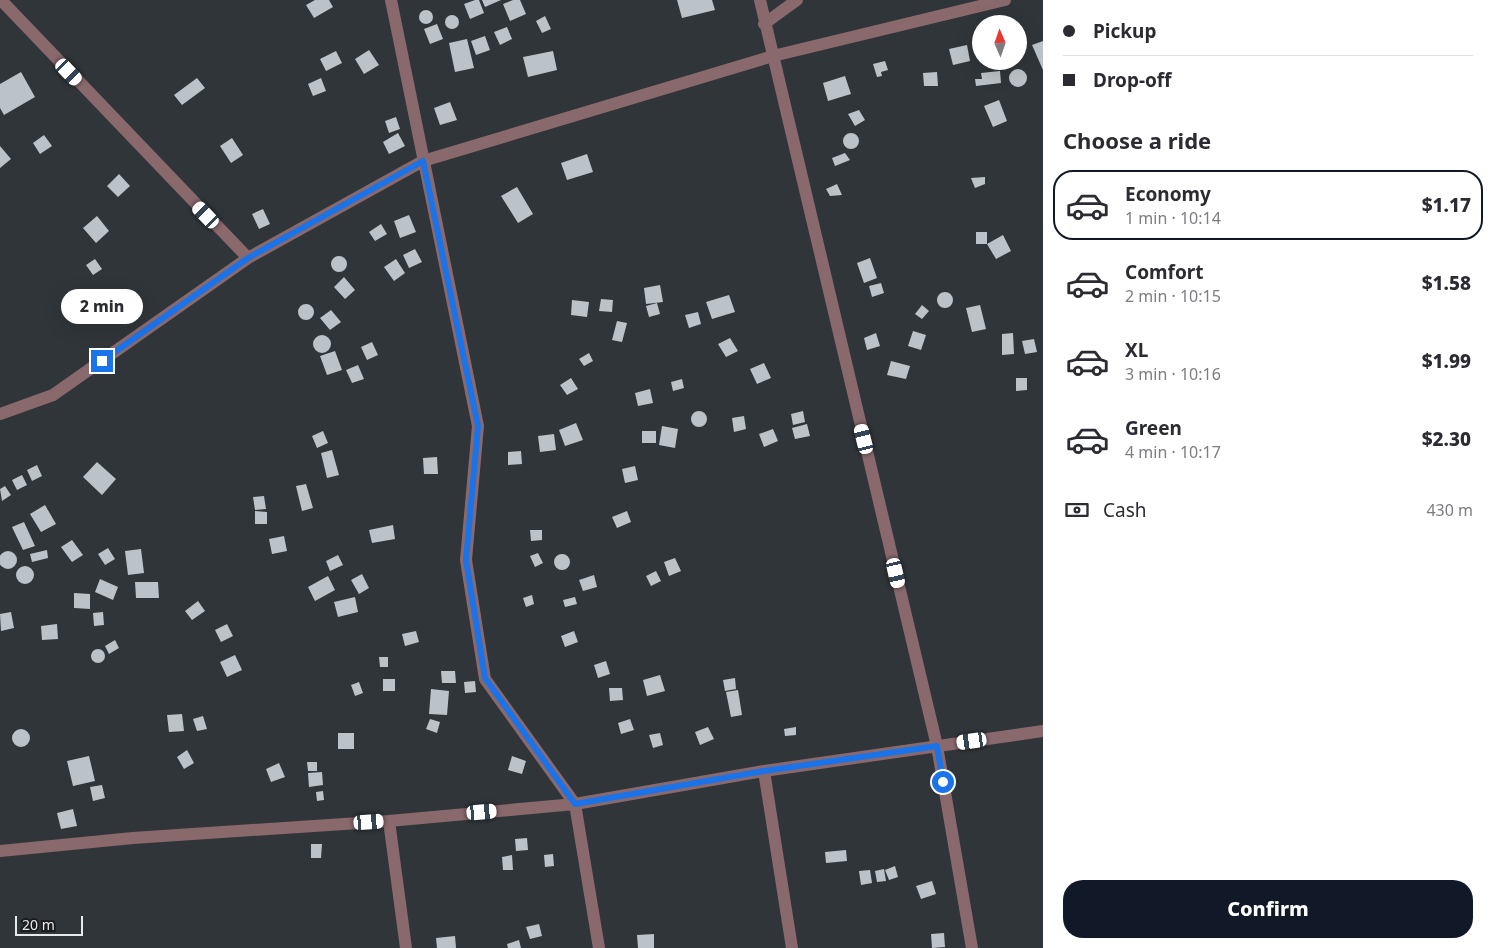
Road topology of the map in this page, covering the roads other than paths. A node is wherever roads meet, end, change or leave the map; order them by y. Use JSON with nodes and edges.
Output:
{"nodes":[{"id":1,"x":1,"y":0,"type":"edge"},
{"id":2,"x":391,"y":0,"type":"edge"},
{"id":3,"x":760,"y":0,"type":"edge"},
{"id":4,"x":797,"y":0,"type":"edge"},
{"id":5,"x":1005,"y":0,"type":"edge"},
{"id":6,"x":764,"y":24,"type":"junction"},
{"id":7,"x":773,"y":56,"type":"junction"},
{"id":8,"x":423,"y":161,"type":"junction"},
{"id":9,"x":248,"y":258,"type":"junction"},
{"id":10,"x":0,"y":414,"type":"edge"},
{"id":11,"x":1043,"y":731,"type":"edge"},
{"id":12,"x":937,"y":746,"type":"junction"},
{"id":13,"x":764,"y":771,"type":"junction"},
{"id":14,"x":575,"y":804,"type":"junction"},
{"id":15,"x":388,"y":821,"type":"junction"},
{"id":16,"x":2,"y":850,"type":"edge"},
{"id":17,"x":406,"y":948,"type":"edge"},
{"id":18,"x":599,"y":948,"type":"edge"},
{"id":19,"x":792,"y":948,"type":"edge"},
{"id":20,"x":972,"y":948,"type":"edge"}],
"edges":[{"from":1,"to":9,"type":"street"},
{"from":2,"to":8,"type":"street"},
{"from":3,"to":6,"type":"street"},
{"from":4,"to":6,"type":"street"},
{"from":5,"to":7,"type":"street"},
{"from":6,"to":7,"type":"street"},
{"from":7,"to":8,"type":"street"},
{"from":7,"to":12,"type":"street"},
{"from":8,"to":9,"type":"street"},
{"from":8,"to":14,"type":"street"},
{"from":9,"to":10,"type":"street"},
{"from":11,"to":12,"type":"street"},
{"from":12,"to":13,"type":"street"},
{"from":12,"to":20,"type":"street"},
{"from":13,"to":14,"type":"street"},
{"from":13,"to":19,"type":"street"},
{"from":14,"to":15,"type":"street"},
{"from":14,"to":18,"type":"street"},
{"from":15,"to":16,"type":"street"},
{"from":15,"to":17,"type":"street"}]}
